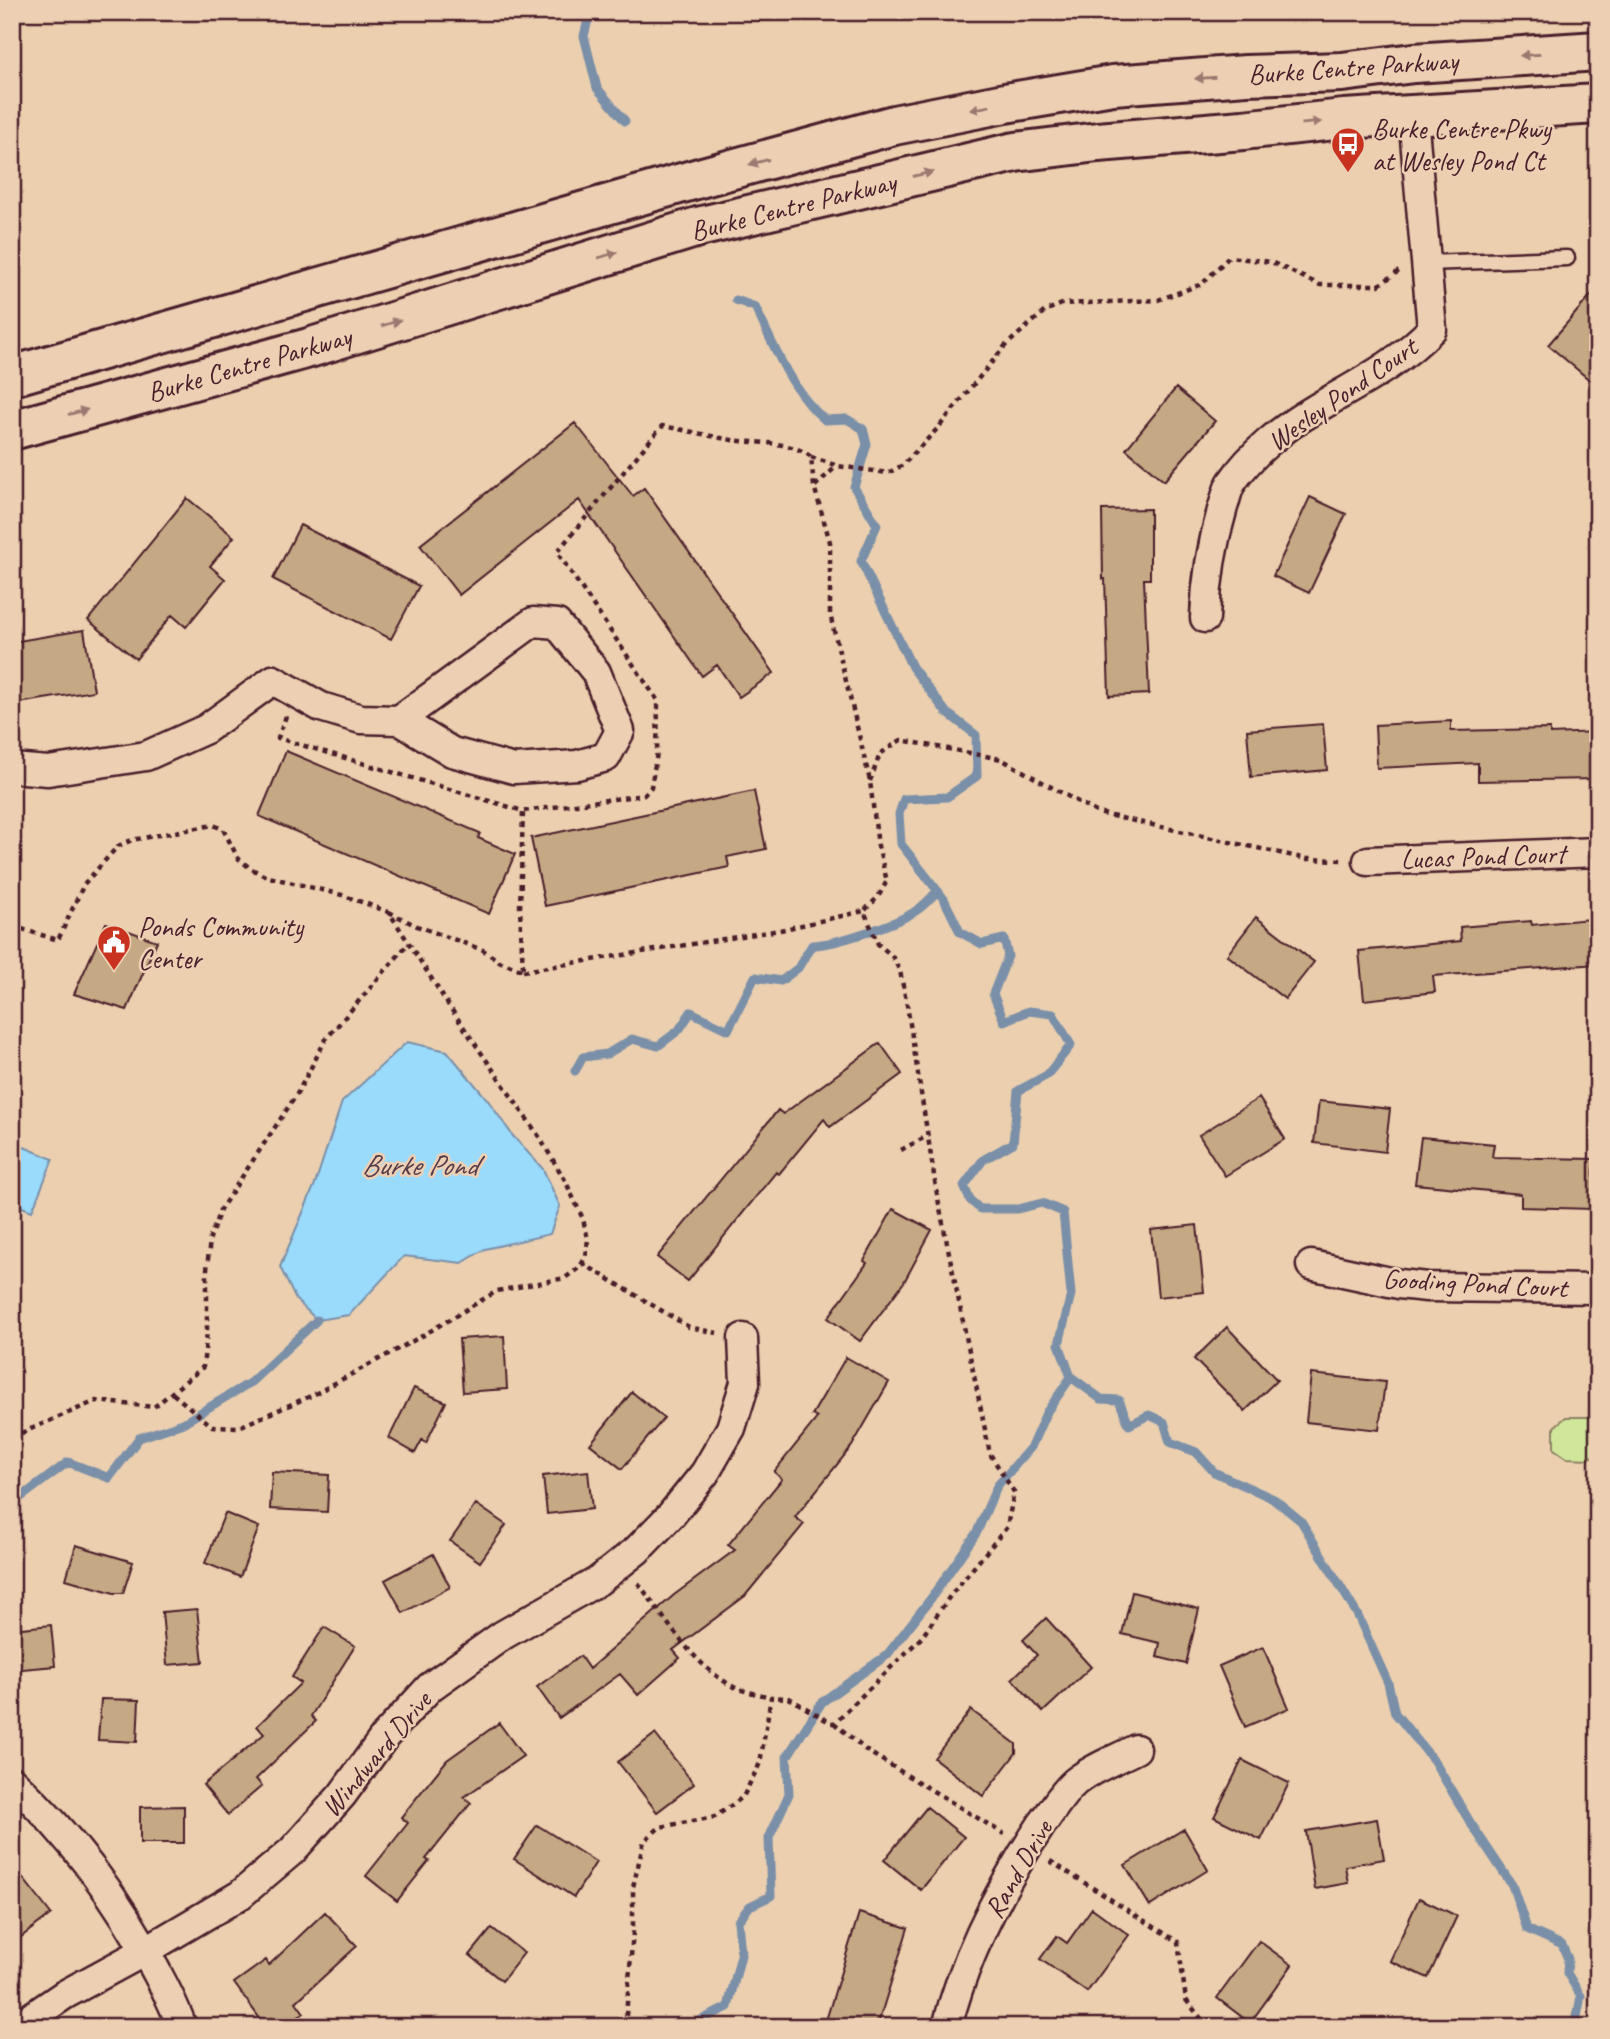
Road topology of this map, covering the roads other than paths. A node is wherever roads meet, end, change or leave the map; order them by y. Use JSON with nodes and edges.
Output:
{"nodes":[{"id":1,"x":1598,"y":51,"type":"edge"},
{"id":2,"x":1598,"y":104,"type":"edge"},
{"id":3,"x":1413,"y":116,"type":"junction"},
{"id":4,"x":1567,"y":258,"type":"dead end"},
{"id":5,"x":1427,"y":269,"type":"junction"},
{"id":6,"x":12,"y":376,"type":"edge"},
{"id":7,"x":12,"y":430,"type":"edge"},
{"id":8,"x":1205,"y":618,"type":"dead end"},
{"id":9,"x":398,"y":720,"type":"junction"},
{"id":10,"x":12,"y":768,"type":"edge"},
{"id":11,"x":1598,"y":852,"type":"edge"},
{"id":12,"x":1368,"y":860,"type":"road end"},
{"id":13,"x":1311,"y":1265,"type":"dead end"},
{"id":14,"x":1598,"y":1289,"type":"edge"},
{"id":15,"x":743,"y":1338,"type":"road end"},
{"id":16,"x":1136,"y":1749,"type":"dead end"},
{"id":17,"x":12,"y":1781,"type":"edge"},
{"id":18,"x":145,"y":1951,"type":"junction"},
{"id":19,"x":17,"y":2027,"type":"edge"},
{"id":20,"x":182,"y":2027,"type":"edge"},
{"id":21,"x":947,"y":2027,"type":"edge"}],
"edges":[{"from":1,"to":6,"type":"main road","name":"Burke Centre Parkway","one_way":true},
{"from":2,"to":3,"type":"main road","name":"Burke Centre Parkway"},
{"from":3,"to":5,"type":"street","name":"Wesley Pond Court"},
{"from":7,"to":3,"type":"main road","name":"Burke Centre Parkway","one_way":true},
{"from":4,"to":5,"type":"lane"},
{"from":5,"to":8,"type":"street","name":"Wesley Pond Court"},
{"from":9,"to":9,"type":"street"},
{"from":9,"to":10,"type":"street"},
{"from":11,"to":12,"type":"street","name":"Lucas Pond Court"},
{"from":13,"to":14,"type":"street","name":"Gooding Pond Court"},
{"from":15,"to":18,"type":"street","name":"Windward Drive"},
{"from":16,"to":21,"type":"street","name":"Rand Drive"},
{"from":17,"to":18,"type":"street"},
{"from":18,"to":19,"type":"street","name":"Windward Drive"},
{"from":18,"to":20,"type":"street"}]}
